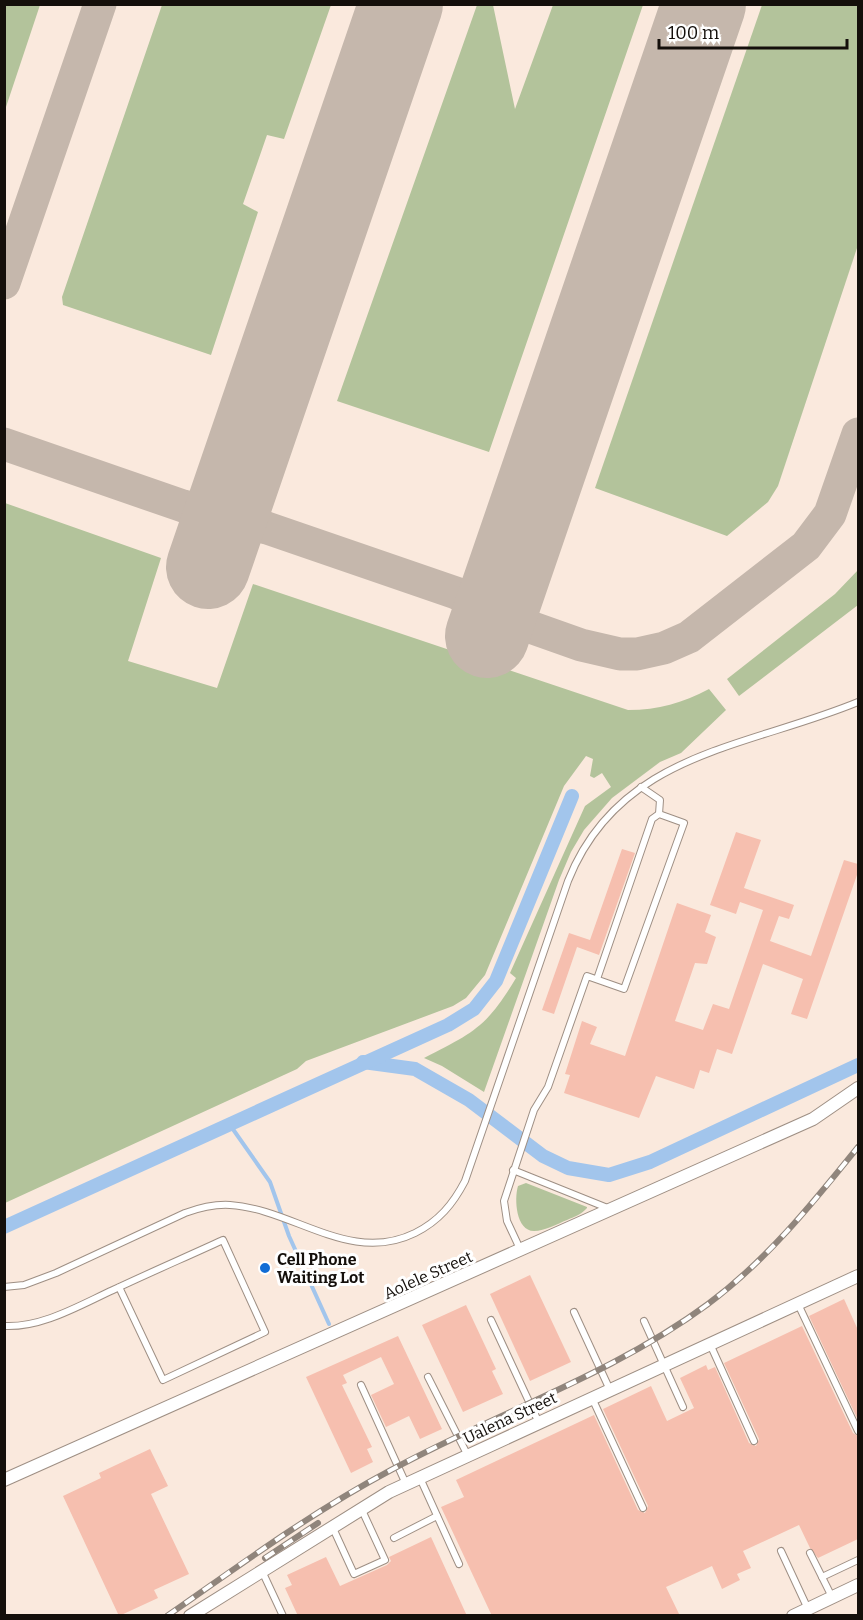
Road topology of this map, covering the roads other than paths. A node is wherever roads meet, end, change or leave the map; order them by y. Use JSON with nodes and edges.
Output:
{"nodes":[{"id":1,"x":858,"y":702,"type":"edge"},
{"id":2,"x":641,"y":787,"type":"junction"},
{"id":3,"x":659,"y":814,"type":"junction"},
{"id":4,"x":597,"y":979,"type":"junction"},
{"id":5,"x":858,"y":1088,"type":"edge"},
{"id":6,"x":513,"y":1170,"type":"junction"},
{"id":7,"x":613,"y":1210,"type":"junction"},
{"id":8,"x":521,"y":1251,"type":"junction"},
{"id":9,"x":858,"y":1277,"type":"edge"},
{"id":10,"x":4,"y":1287,"type":"edge"},
{"id":11,"x":119,"y":1287,"type":"junction"},
{"id":12,"x":798,"y":1304,"type":"junction"},
{"id":13,"x":574,"y":1312,"type":"dead end"},
{"id":14,"x":491,"y":1320,"type":"dead end"},
{"id":15,"x":644,"y":1321,"type":"dead end"},
{"id":16,"x":4,"y":1326,"type":"edge"},
{"id":17,"x":710,"y":1344,"type":"junction"},
{"id":18,"x":664,"y":1366,"type":"junction"},
{"id":19,"x":428,"y":1377,"type":"dead end"},
{"id":20,"x":361,"y":1385,"type":"dead end"},
{"id":21,"x":611,"y":1390,"type":"junction"},
{"id":22,"x":592,"y":1398,"type":"junction"},
{"id":23,"x":682,"y":1407,"type":"dead end"},
{"id":24,"x":539,"y":1423,"type":"junction"},
{"id":25,"x":858,"y":1431,"type":"edge"},
{"id":26,"x":754,"y":1442,"type":"dead end"},
{"id":27,"x":468,"y":1456,"type":"junction"},
{"id":28,"x":420,"y":1479,"type":"junction"},
{"id":29,"x":4,"y":1480,"type":"edge"},
{"id":30,"x":406,"y":1485,"type":"junction"},
{"id":31,"x":361,"y":1508,"type":"junction"},
{"id":32,"x":643,"y":1509,"type":"dead end"},
{"id":33,"x":437,"y":1516,"type":"junction"},
{"id":34,"x":332,"y":1526,"type":"junction"},
{"id":35,"x":394,"y":1538,"type":"dead end"},
{"id":36,"x":781,"y":1551,"type":"dead end"},
{"id":37,"x":810,"y":1553,"type":"dead end"},
{"id":38,"x":858,"y":1560,"type":"edge"},
{"id":39,"x":459,"y":1564,"type":"dead end"},
{"id":40,"x":262,"y":1571,"type":"junction"},
{"id":41,"x":822,"y":1577,"type":"junction"},
{"id":42,"x":858,"y":1585,"type":"edge"},
{"id":43,"x":832,"y":1597,"type":"junction"},
{"id":44,"x":808,"y":1608,"type":"junction"},
{"id":45,"x":190,"y":1616,"type":"edge"},
{"id":46,"x":283,"y":1616,"type":"edge"},
{"id":47,"x":793,"y":1616,"type":"edge"}],
"edges":[{"from":1,"to":2,"type":"lane"},
{"from":2,"to":3,"type":"lane"},
{"from":2,"to":10,"type":"lane"},
{"from":3,"to":4,"type":"lane"},
{"from":3,"to":4,"type":"lane"},
{"from":4,"to":6,"type":"lane"},
{"from":5,"to":7,"type":"street","name":"Aolele Street"},
{"from":6,"to":7,"type":"lane"},
{"from":6,"to":8,"type":"lane"},
{"from":7,"to":8,"type":"street","name":"Aolele Street"},
{"from":8,"to":29,"type":"street","name":"Aolele Street"},
{"from":9,"to":12,"type":"street","name":"Ualena Street"},
{"from":11,"to":11,"type":"lane"},
{"from":11,"to":16,"type":"lane"},
{"from":12,"to":17,"type":"street","name":"Ualena Street"},
{"from":12,"to":25,"type":"lane"},
{"from":13,"to":21,"type":"lane"},
{"from":14,"to":24,"type":"lane"},
{"from":15,"to":18,"type":"lane"},
{"from":17,"to":18,"type":"street","name":"Ualena Street"},
{"from":17,"to":26,"type":"lane"},
{"from":18,"to":21,"type":"street","name":"Ualena Street"},
{"from":18,"to":23,"type":"lane"},
{"from":19,"to":27,"type":"lane"},
{"from":20,"to":30,"type":"lane"},
{"from":21,"to":22,"type":"street","name":"Ualena Street"},
{"from":22,"to":24,"type":"street","name":"Ualena Street"},
{"from":22,"to":32,"type":"lane"},
{"from":24,"to":27,"type":"street","name":"Ualena Street"},
{"from":27,"to":28,"type":"street","name":"Ualena Street"},
{"from":28,"to":30,"type":"street","name":"Ualena Street"},
{"from":28,"to":33,"type":"lane"},
{"from":30,"to":31,"type":"street","name":"Ualena Street"},
{"from":31,"to":34,"type":"street","name":"Ualena Street"},
{"from":31,"to":34,"type":"lane"},
{"from":33,"to":35,"type":"lane"},
{"from":33,"to":39,"type":"lane"},
{"from":34,"to":40,"type":"street","name":"Ualena Street"},
{"from":36,"to":44,"type":"lane"},
{"from":37,"to":41,"type":"lane"},
{"from":38,"to":41,"type":"lane"},
{"from":40,"to":45,"type":"street","name":"Ualena Street"},
{"from":40,"to":46,"type":"lane"},
{"from":41,"to":43,"type":"lane"},
{"from":42,"to":43,"type":"street"},
{"from":43,"to":44,"type":"street"},
{"from":44,"to":47,"type":"street"}]}
